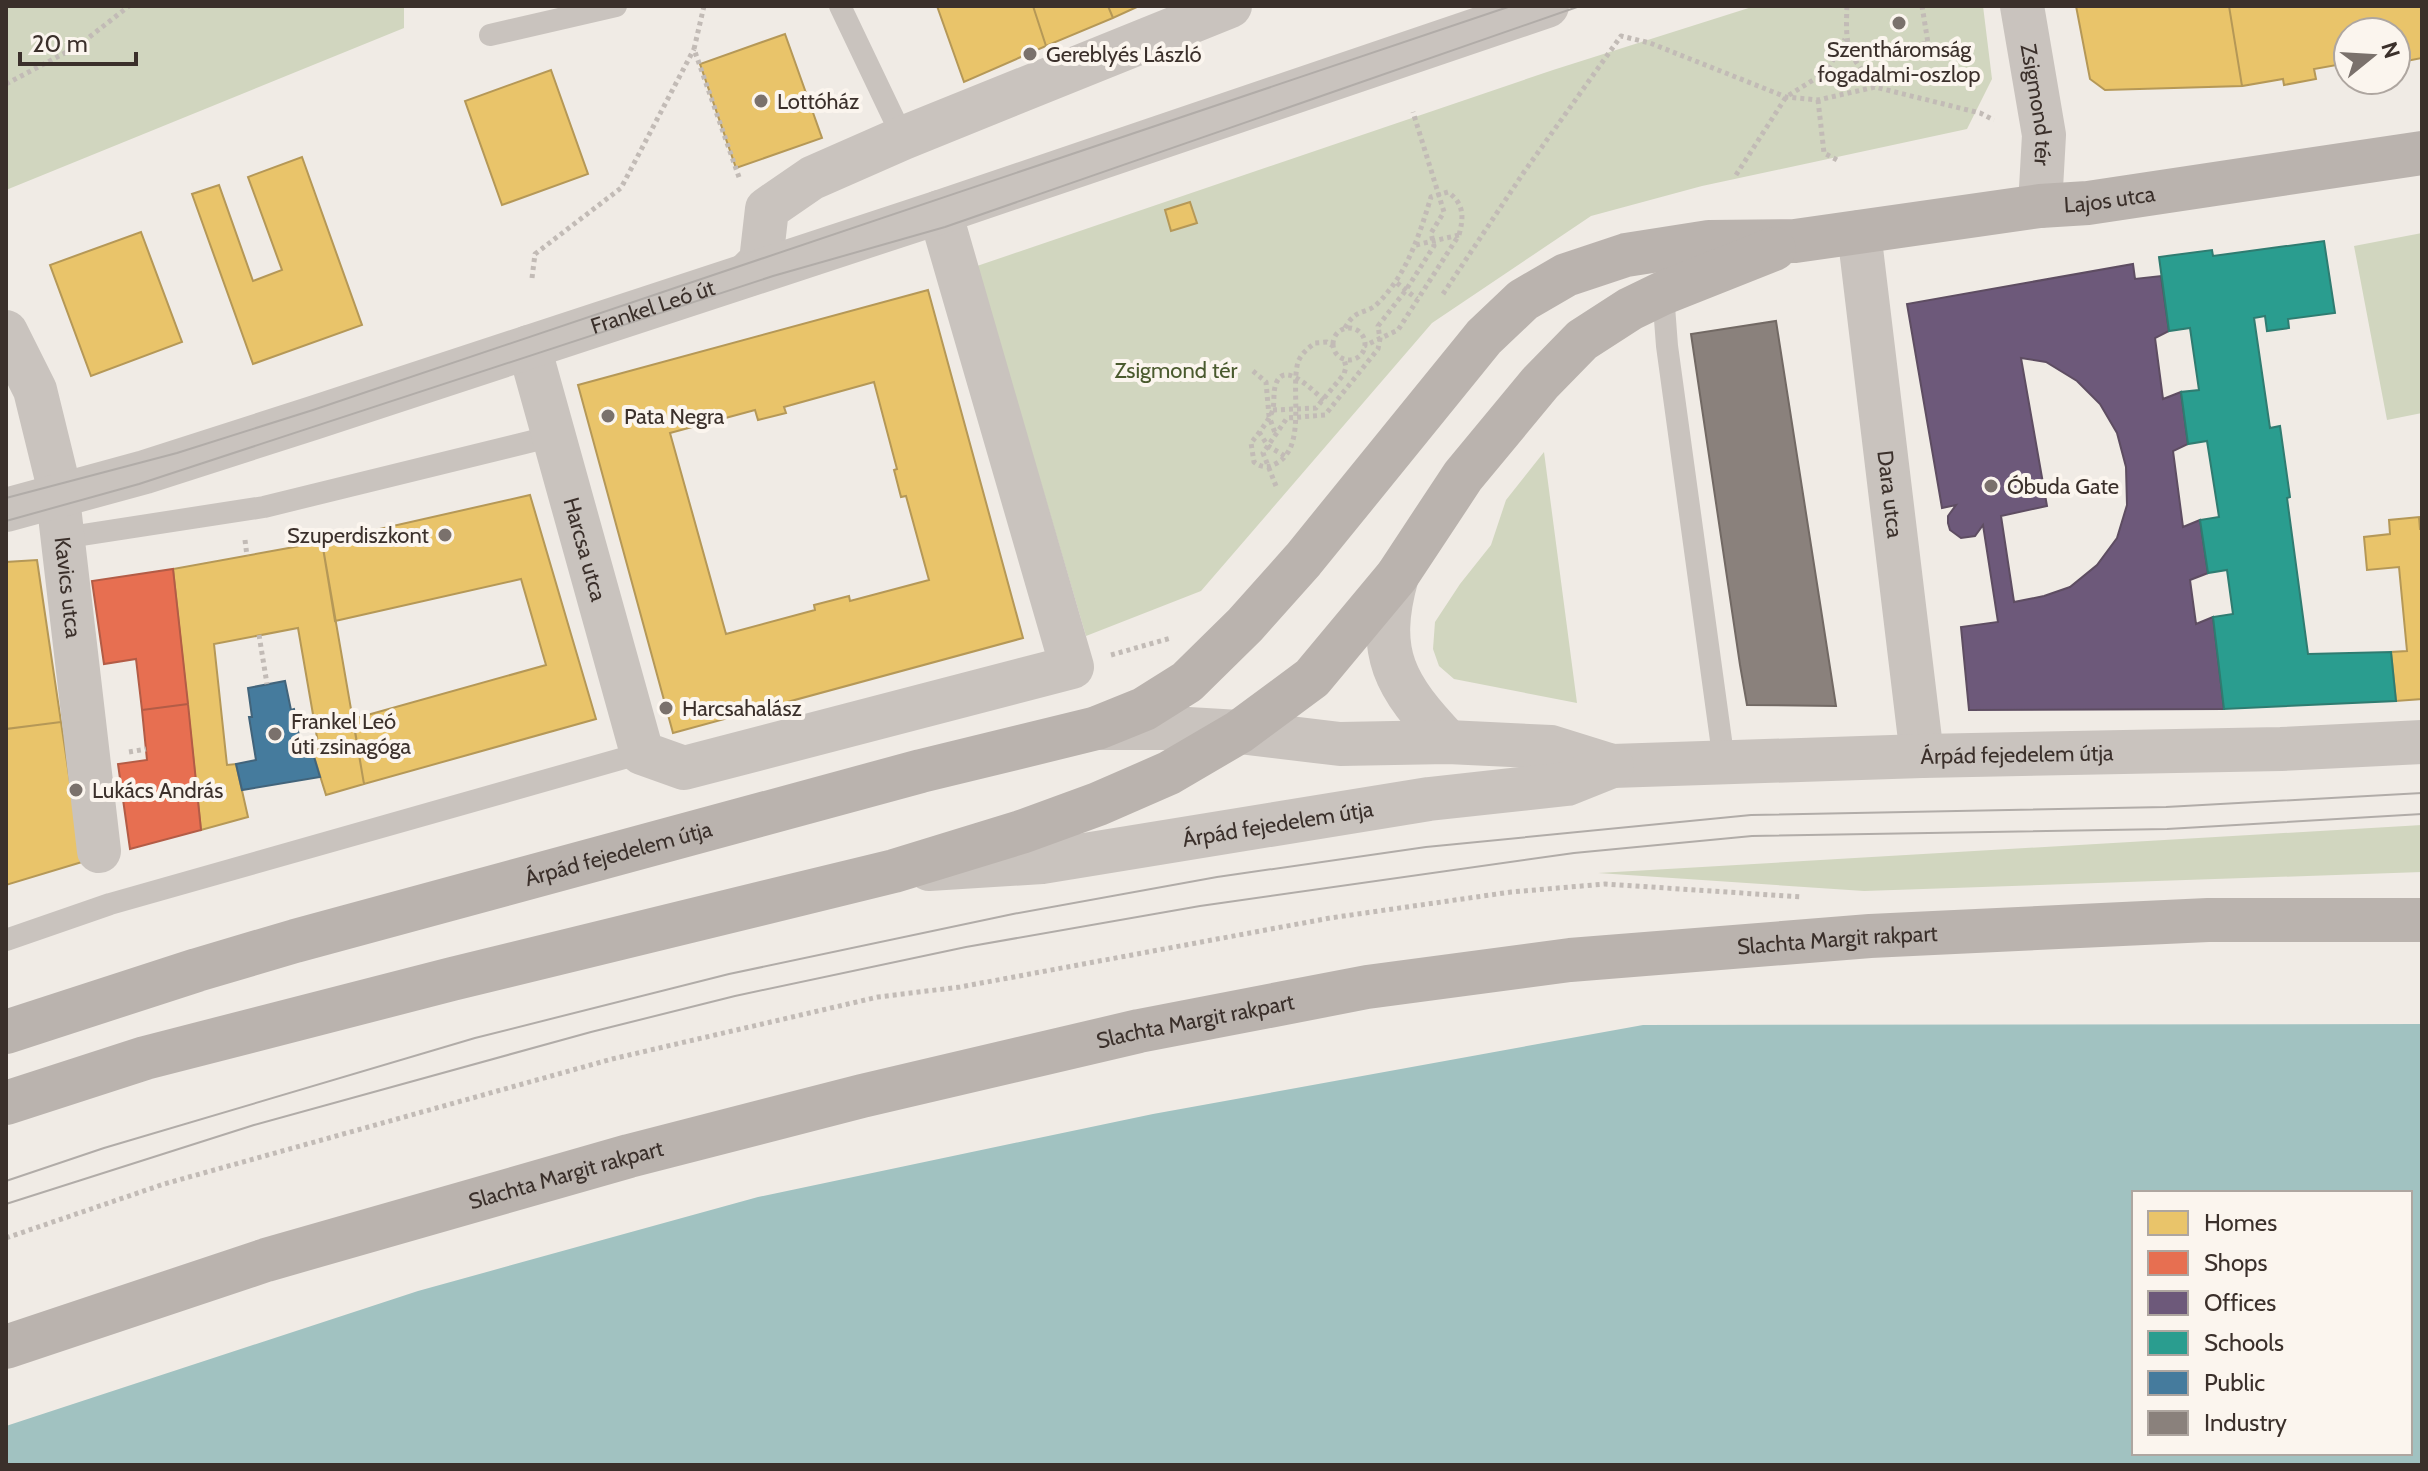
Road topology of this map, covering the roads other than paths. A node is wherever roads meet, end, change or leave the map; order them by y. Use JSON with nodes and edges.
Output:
{"nodes":[{"id":1,"x":616,"y":6,"type":"edge"},
{"id":2,"x":840,"y":6,"type":"edge"},
{"id":3,"x":1230,"y":6,"type":"edge"},
{"id":4,"x":1547,"y":6,"type":"edge"},
{"id":5,"x":2022,"y":6,"type":"edge"},
{"id":6,"x":490,"y":35,"type":"dead end"},
{"id":7,"x":903,"y":138,"type":"junction"},
{"id":8,"x":2422,"y":153,"type":"edge"},
{"id":9,"x":2040,"y":206,"type":"junction"},
{"id":10,"x":940,"y":212,"type":"junction"},
{"id":11,"x":1859,"y":232,"type":"junction"},
{"id":12,"x":1795,"y":241,"type":"junction"},
{"id":13,"x":747,"y":275,"type":"junction"},
{"id":14,"x":1663,"y":293,"type":"junction"},
{"id":15,"x":6,"y":332,"type":"edge"},
{"id":16,"x":529,"y":347,"type":"junction"},
{"id":17,"x":553,"y":436,"type":"junction"},
{"id":18,"x":6,"y":510,"type":"edge"},
{"id":19,"x":62,"y":517,"type":"junction"},
{"id":20,"x":1397,"y":576,"type":"junction"},
{"id":21,"x":1097,"y":728,"type":"junction"},
{"id":22,"x":1239,"y":732,"type":"junction"},
{"id":23,"x":1448,"y":742,"type":"junction"},
{"id":24,"x":2422,"y":742,"type":"edge"},
{"id":25,"x":642,"y":753,"type":"junction"},
{"id":26,"x":1922,"y":756,"type":"junction"},
{"id":27,"x":1724,"y":762,"type":"junction"},
{"id":28,"x":1612,"y":766,"type":"junction"},
{"id":29,"x":99,"y":851,"type":"dead end"},
{"id":30,"x":894,"y":871,"type":"junction"},
{"id":31,"x":2422,"y":920,"type":"edge"},
{"id":32,"x":6,"y":940,"type":"edge"},
{"id":33,"x":6,"y":1032,"type":"edge"},
{"id":34,"x":6,"y":1103,"type":"edge"},
{"id":35,"x":6,"y":1347,"type":"edge"}],
"edges":[{"from":1,"to":6,"type":"lane"},
{"from":2,"to":7,"type":"lane"},
{"from":3,"to":7,"type":"street"},
{"from":4,"to":10,"type":"street"},
{"from":5,"to":9,"type":"street","name":"Zsigmond tér"},
{"from":7,"to":13,"type":"street"},
{"from":8,"to":9,"type":"main road","name":"Lajos utca"},
{"from":9,"to":11,"type":"main road","name":"Lajos utca"},
{"from":10,"to":13,"type":"street"},
{"from":10,"to":25,"type":"street"},
{"from":11,"to":12,"type":"main road","name":"Lajos utca"},
{"from":11,"to":26,"type":"street","name":"Dara utca"},
{"from":12,"to":14,"type":"main road"},
{"from":12,"to":21,"type":"main road"},
{"from":13,"to":16,"type":"street","name":"Frankel Leó út"},
{"from":14,"to":20,"type":"main road"},
{"from":14,"to":27,"type":"lane"},
{"from":15,"to":19,"type":"street","name":"Kavics utca"},
{"from":16,"to":17,"type":"street","name":"Harcsa utca"},
{"from":16,"to":19,"type":"street","name":"Frankel Leó út"},
{"from":17,"to":19,"type":"lane","name":"Frankel Leó út"},
{"from":17,"to":25,"type":"street","name":"Harcsa utca"},
{"from":18,"to":19,"type":"street","name":"Frankel Leó út"},
{"from":19,"to":29,"type":"street","name":"Kavics utca"},
{"from":20,"to":22,"type":"main road"},
{"from":20,"to":23,"type":"street"},
{"from":21,"to":22,"type":"street","name":"Árpád fejedelem útja"},
{"from":21,"to":33,"type":"main road","name":"Árpád fejedelem útja"},
{"from":22,"to":23,"type":"street","name":"Árpád fejedelem útja"},
{"from":22,"to":30,"type":"main road","name":"Árpád fejedelem útja"},
{"from":23,"to":28,"type":"street","name":"Árpád fejedelem útja"},
{"from":24,"to":26,"type":"street","name":"Árpád fejedelem útja"},
{"from":25,"to":32,"type":"lane"},
{"from":26,"to":27,"type":"street","name":"Árpád fejedelem útja"},
{"from":27,"to":28,"type":"street","name":"Árpád fejedelem útja"},
{"from":28,"to":30,"type":"street","name":"Árpád fejedelem útja"},
{"from":30,"to":34,"type":"main road","name":"Árpád fejedelem útja"},
{"from":31,"to":35,"type":"main road","name":"Slachta Margit rakpart"}]}
